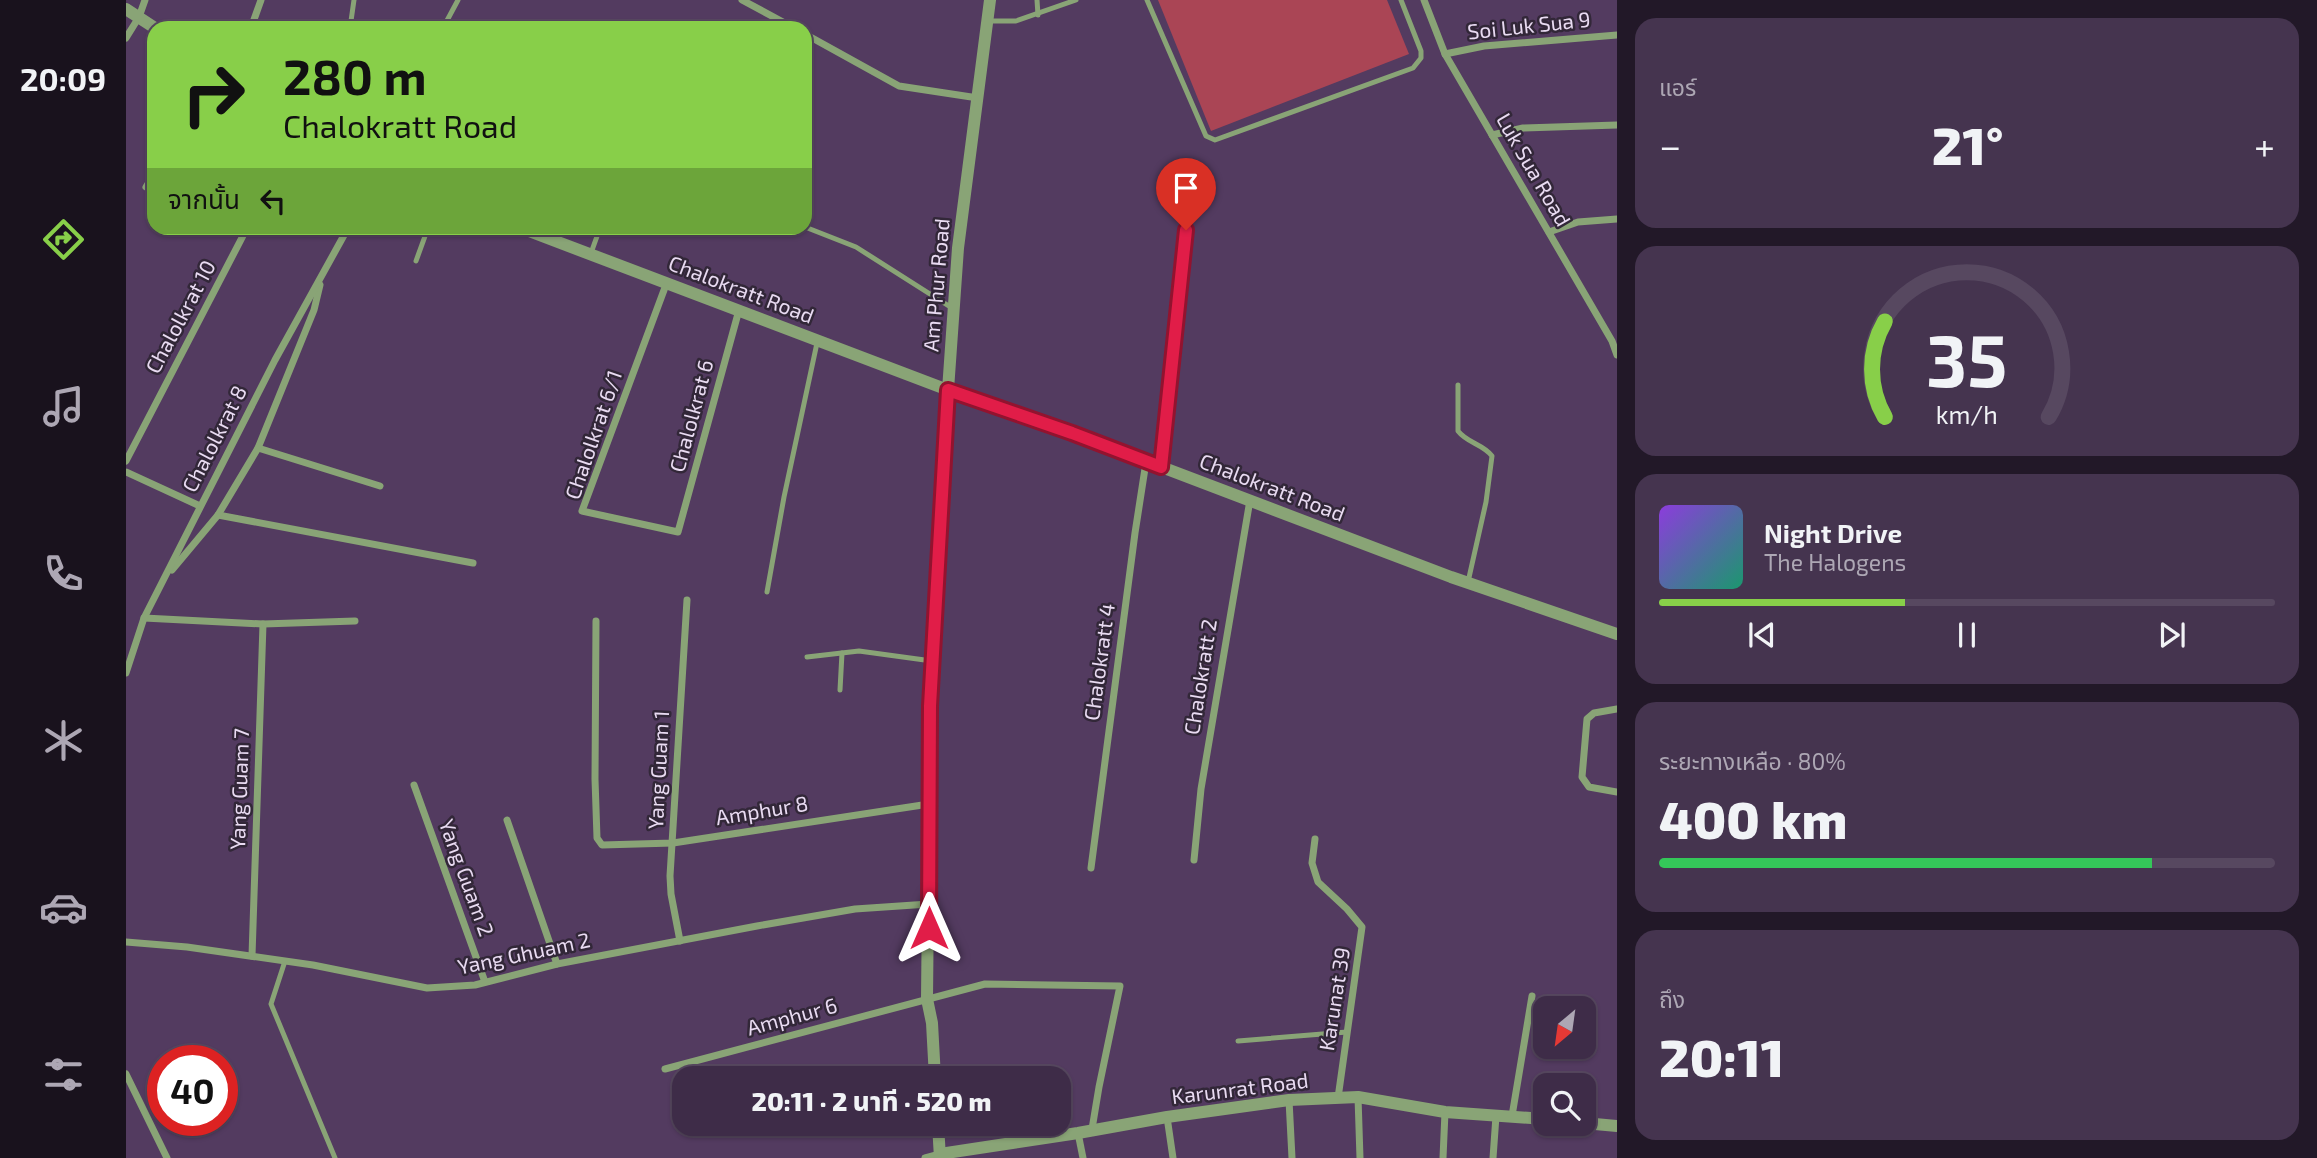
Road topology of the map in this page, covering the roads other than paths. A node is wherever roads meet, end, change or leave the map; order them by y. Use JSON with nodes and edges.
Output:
{"nodes":[{"id":1,"x":145,"y":0,"type":"edge"},
{"id":2,"x":261,"y":0,"type":"edge"},
{"id":3,"x":354,"y":0,"type":"edge"},
{"id":4,"x":458,"y":0,"type":"edge"},
{"id":5,"x":743,"y":0,"type":"edge"},
{"id":6,"x":990,"y":0,"type":"edge"},
{"id":7,"x":1037,"y":0,"type":"edge"},
{"id":8,"x":1076,"y":0,"type":"edge"},
{"id":9,"x":1147,"y":0,"type":"edge"},
{"id":10,"x":1401,"y":0,"type":"edge"},
{"id":11,"x":1427,"y":1,"type":"edge"},
{"id":12,"x":126,"y":9,"type":"edge"},
{"id":13,"x":1038,"y":15,"type":"junction"},
{"id":14,"x":139,"y":17,"type":"junction"},
{"id":15,"x":254,"y":21,"type":"edge"},
{"id":16,"x":352,"y":21,"type":"edge"},
{"id":17,"x":447,"y":21,"type":"edge"},
{"id":18,"x":781,"y":21,"type":"edge"},
{"id":19,"x":988,"y":21,"type":"junction"},
{"id":20,"x":147,"y":22,"type":"edge"},
{"id":21,"x":1617,"y":35,"type":"edge"},
{"id":22,"x":126,"y":38,"type":"edge"},
{"id":23,"x":812,"y":38,"type":"edge"},
{"id":24,"x":1445,"y":54,"type":"junction"},
{"id":25,"x":978,"y":98,"type":"junction"},
{"id":26,"x":1617,"y":125,"type":"edge"},
{"id":27,"x":1492,"y":135,"type":"junction"},
{"id":28,"x":1192,"y":177,"type":"dead end"},
{"id":29,"x":1617,"y":219,"type":"edge"},
{"id":30,"x":812,"y":230,"type":"edge"},
{"id":31,"x":1549,"y":232,"type":"junction"},
{"id":32,"x":243,"y":235,"type":"edge"},
{"id":33,"x":344,"y":235,"type":"edge"},
{"id":34,"x":425,"y":235,"type":"edge"},
{"id":35,"x":541,"y":235,"type":"edge"},
{"id":36,"x":598,"y":235,"type":"edge"},
{"id":37,"x":592,"y":253,"type":"junction"},
{"id":38,"x":416,"y":261,"type":"dead end"},
{"id":39,"x":323,"y":273,"type":"junction"},
{"id":40,"x":667,"y":282,"type":"junction"},
{"id":41,"x":954,"y":309,"type":"junction"},
{"id":42,"x":739,"y":310,"type":"junction"},
{"id":43,"x":818,"y":340,"type":"junction"},
{"id":44,"x":1617,"y":355,"type":"edge"},
{"id":45,"x":1458,"y":385,"type":"dead end"},
{"id":46,"x":948,"y":390,"type":"junction"},
{"id":47,"x":258,"y":448,"type":"junction"},
{"id":48,"x":126,"y":461,"type":"edge"},
{"id":49,"x":1146,"y":462,"type":"junction"},
{"id":50,"x":1161,"y":467,"type":"junction"},
{"id":51,"x":126,"y":472,"type":"edge"},
{"id":52,"x":380,"y":486,"type":"dead end"},
{"id":53,"x":1250,"y":500,"type":"junction"},
{"id":54,"x":200,"y":506,"type":"junction"},
{"id":55,"x":218,"y":515,"type":"junction"},
{"id":56,"x":678,"y":532,"type":"joint"},
{"id":57,"x":473,"y":563,"type":"dead end"},
{"id":58,"x":167,"y":576,"type":"junction"},
{"id":59,"x":1468,"y":582,"type":"junction"},
{"id":60,"x":767,"y":592,"type":"dead end"},
{"id":61,"x":687,"y":600,"type":"dead end"},
{"id":62,"x":144,"y":618,"type":"junction"},
{"id":63,"x":355,"y":621,"type":"dead end"},
{"id":64,"x":596,"y":621,"type":"dead end"},
{"id":65,"x":263,"y":624,"type":"junction"},
{"id":66,"x":1617,"y":634,"type":"edge"},
{"id":67,"x":842,"y":653,"type":"junction"},
{"id":68,"x":807,"y":657,"type":"dead end"},
{"id":69,"x":933,"y":661,"type":"junction"},
{"id":70,"x":126,"y":673,"type":"edge"},
{"id":71,"x":840,"y":690,"type":"dead end"},
{"id":72,"x":1617,"y":709,"type":"edge"},
{"id":73,"x":414,"y":786,"type":"dead end"},
{"id":74,"x":1617,"y":792,"type":"edge"},
{"id":75,"x":929,"y":804,"type":"junction"},
{"id":76,"x":507,"y":820,"type":"dead end"},
{"id":77,"x":1315,"y":839,"type":"dead end"},
{"id":78,"x":673,"y":843,"type":"junction"},
{"id":79,"x":1194,"y":860,"type":"dead end"},
{"id":80,"x":1091,"y":868,"type":"dead end"},
{"id":81,"x":929,"y":904,"type":"junction"},
{"id":82,"x":680,"y":941,"type":"junction"},
{"id":83,"x":126,"y":942,"type":"edge"},
{"id":84,"x":252,"y":956,"type":"junction"},
{"id":85,"x":285,"y":961,"type":"junction"},
{"id":86,"x":556,"y":964,"type":"junction"},
{"id":87,"x":485,"y":982,"type":"junction"},
{"id":88,"x":1532,"y":996,"type":"dead end"},
{"id":89,"x":927,"y":999,"type":"junction"},
{"id":90,"x":1347,"y":1031,"type":"junction"},
{"id":91,"x":1237,"y":1041,"type":"dead end"},
{"id":92,"x":934,"y":1066,"type":"edge"},
{"id":93,"x":665,"y":1069,"type":"dead end"},
{"id":94,"x":126,"y":1074,"type":"edge"},
{"id":95,"x":1358,"y":1097,"type":"junction"},
{"id":96,"x":1338,"y":1098,"type":"junction"},
{"id":97,"x":1289,"y":1100,"type":"junction"},
{"id":98,"x":1445,"y":1112,"type":"junction"},
{"id":99,"x":1167,"y":1116,"type":"junction"},
{"id":100,"x":1496,"y":1116,"type":"junction"},
{"id":101,"x":1512,"y":1116,"type":"junction"},
{"id":102,"x":1533,"y":1118,"type":"edge"},
{"id":103,"x":1596,"y":1124,"type":"edge"},
{"id":104,"x":1617,"y":1126,"type":"edge"},
{"id":105,"x":1092,"y":1129,"type":"junction"},
{"id":106,"x":1078,"y":1133,"type":"junction"},
{"id":107,"x":939,"y":1136,"type":"edge"},
{"id":108,"x":940,"y":1156,"type":"edge"},
{"id":109,"x":167,"y":1158,"type":"edge"},
{"id":110,"x":335,"y":1158,"type":"edge"},
{"id":111,"x":925,"y":1158,"type":"edge"},
{"id":112,"x":1083,"y":1158,"type":"edge"},
{"id":113,"x":1174,"y":1158,"type":"edge"},
{"id":114,"x":1292,"y":1158,"type":"edge"},
{"id":115,"x":1360,"y":1158,"type":"edge"},
{"id":116,"x":1443,"y":1158,"type":"edge"},
{"id":117,"x":1493,"y":1158,"type":"edge"}],
"edges":[{"from":1,"to":14,"type":"street"},
{"from":2,"to":15,"type":"street"},
{"from":3,"to":16,"type":"lane"},
{"from":4,"to":17,"type":"lane"},
{"from":5,"to":18,"type":"street"},
{"from":6,"to":19,"type":"street","name":"Am Phur Road"},
{"from":7,"to":13,"type":"lane"},
{"from":8,"to":13,"type":"lane"},
{"from":9,"to":10,"type":"lane"},
{"from":11,"to":24,"type":"street","name":"Luk Sua Road"},
{"from":12,"to":14,"type":"street"},
{"from":13,"to":19,"type":"lane"},
{"from":14,"to":20,"type":"street"},
{"from":14,"to":22,"type":"street"},
{"from":19,"to":25,"type":"street","name":"Am Phur Road"},
{"from":21,"to":24,"type":"street","name":"Soi Luk Sua 9"},
{"from":23,"to":25,"type":"street"},
{"from":24,"to":27,"type":"street","name":"Luk Sua Road"},
{"from":25,"to":41,"type":"street","name":"Am Phur Road"},
{"from":26,"to":27,"type":"street"},
{"from":27,"to":31,"type":"street","name":"Luk Sua Road"},
{"from":28,"to":50,"type":"street"},
{"from":29,"to":31,"type":"street"},
{"from":30,"to":41,"type":"lane"},
{"from":31,"to":44,"type":"street","name":"Luk Sua Road"},
{"from":32,"to":48,"type":"street","name":"Chalolkrat 10"},
{"from":33,"to":39,"type":"street","name":"Chalolkrat 8"},
{"from":34,"to":38,"type":"lane"},
{"from":35,"to":37,"type":"street","name":"Chalokratt Road"},
{"from":36,"to":37,"type":"lane"},
{"from":37,"to":40,"type":"street","name":"Chalokratt Road"},
{"from":39,"to":47,"type":"street"},
{"from":39,"to":54,"type":"street","name":"Chalolkrat 8"},
{"from":40,"to":42,"type":"street","name":"Chalokratt Road"},
{"from":40,"to":56,"type":"street","name":"Chalolkrat 6/1"},
{"from":41,"to":46,"type":"street","name":"Am Phur Road"},
{"from":42,"to":43,"type":"street","name":"Chalokratt Road"},
{"from":42,"to":56,"type":"street","name":"Chalolkrat 6"},
{"from":43,"to":46,"type":"street","name":"Chalokratt Road"},
{"from":43,"to":60,"type":"lane"},
{"from":45,"to":59,"type":"lane"},
{"from":46,"to":49,"type":"street","name":"Chalokratt Road"},
{"from":46,"to":69,"type":"street","name":"Am Phur Road"},
{"from":47,"to":52,"type":"street"},
{"from":47,"to":55,"type":"street"},
{"from":49,"to":50,"type":"street","name":"Chalokratt Road"},
{"from":49,"to":80,"type":"street","name":"Chalokratt 4"},
{"from":50,"to":53,"type":"street","name":"Chalokratt Road"},
{"from":51,"to":54,"type":"street"},
{"from":53,"to":59,"type":"street","name":"Chalokratt Road"},
{"from":53,"to":79,"type":"street","name":"Chalokratt 2"},
{"from":54,"to":58,"type":"street","name":"Chalolkrat 8"},
{"from":55,"to":57,"type":"street"},
{"from":55,"to":58,"type":"street"},
{"from":58,"to":62,"type":"street","name":"Chalolkrat 8"},
{"from":59,"to":66,"type":"street","name":"Chalokratt Road"},
{"from":61,"to":78,"type":"street","name":"Yang Guam 1"},
{"from":62,"to":65,"type":"street"},
{"from":62,"to":70,"type":"street","name":"Chalolkrat 8"},
{"from":63,"to":65,"type":"street"},
{"from":64,"to":78,"type":"street","name":"Amphur 8"},
{"from":65,"to":84,"type":"street","name":"Yang Guam 7"},
{"from":67,"to":68,"type":"lane"},
{"from":67,"to":69,"type":"lane"},
{"from":67,"to":71,"type":"lane"},
{"from":69,"to":75,"type":"street","name":"Am Phur Road"},
{"from":72,"to":74,"type":"street"},
{"from":73,"to":87,"type":"street","name":"Yang Guam 2"},
{"from":75,"to":78,"type":"street","name":"Amphur 8"},
{"from":75,"to":81,"type":"street","name":"Am Phur Road"},
{"from":76,"to":86,"type":"street"},
{"from":77,"to":90,"type":"street","name":"Karunat 39"},
{"from":78,"to":82,"type":"street","name":"Yang Guam 1"},
{"from":81,"to":82,"type":"street","name":"Yang Ghuam 2"},
{"from":81,"to":89,"type":"street","name":"Am Phur Road"},
{"from":82,"to":86,"type":"street","name":"Yang Ghuam 2"},
{"from":83,"to":84,"type":"street","name":"Yang Ghuam 2"},
{"from":84,"to":85,"type":"street","name":"Yang Ghuam 2"},
{"from":85,"to":87,"type":"street","name":"Yang Ghuam 2"},
{"from":85,"to":110,"type":"lane"},
{"from":86,"to":87,"type":"street","name":"Yang Ghuam 2"},
{"from":88,"to":101,"type":"street"},
{"from":89,"to":92,"type":"street","name":"Am Phur Road"},
{"from":89,"to":93,"type":"street","name":"Amphur 6"},
{"from":89,"to":105,"type":"street","name":"Amphur 6"},
{"from":90,"to":91,"type":"lane"},
{"from":90,"to":96,"type":"street","name":"Karunat 39"},
{"from":94,"to":109,"type":"street"},
{"from":95,"to":96,"type":"street","name":"Karunrat Road"},
{"from":95,"to":98,"type":"street","name":"Karunrat Road"},
{"from":95,"to":115,"type":"street"},
{"from":96,"to":97,"type":"street","name":"Karunrat Road"},
{"from":97,"to":99,"type":"street","name":"Karunrat Road"},
{"from":97,"to":114,"type":"street"},
{"from":98,"to":100,"type":"street","name":"Karunrat Road"},
{"from":98,"to":116,"type":"street"},
{"from":99,"to":105,"type":"street","name":"Karunrat Road"},
{"from":99,"to":113,"type":"street"},
{"from":100,"to":101,"type":"street","name":"Karunrat Road"},
{"from":100,"to":117,"type":"street"},
{"from":101,"to":102,"type":"street","name":"Karunrat Road"},
{"from":103,"to":104,"type":"street"},
{"from":105,"to":106,"type":"street","name":"Karunrat Road"},
{"from":106,"to":108,"type":"street","name":"Karunrat Road"},
{"from":106,"to":112,"type":"street"},
{"from":107,"to":108,"type":"street"},
{"from":108,"to":111,"type":"street"}]}
